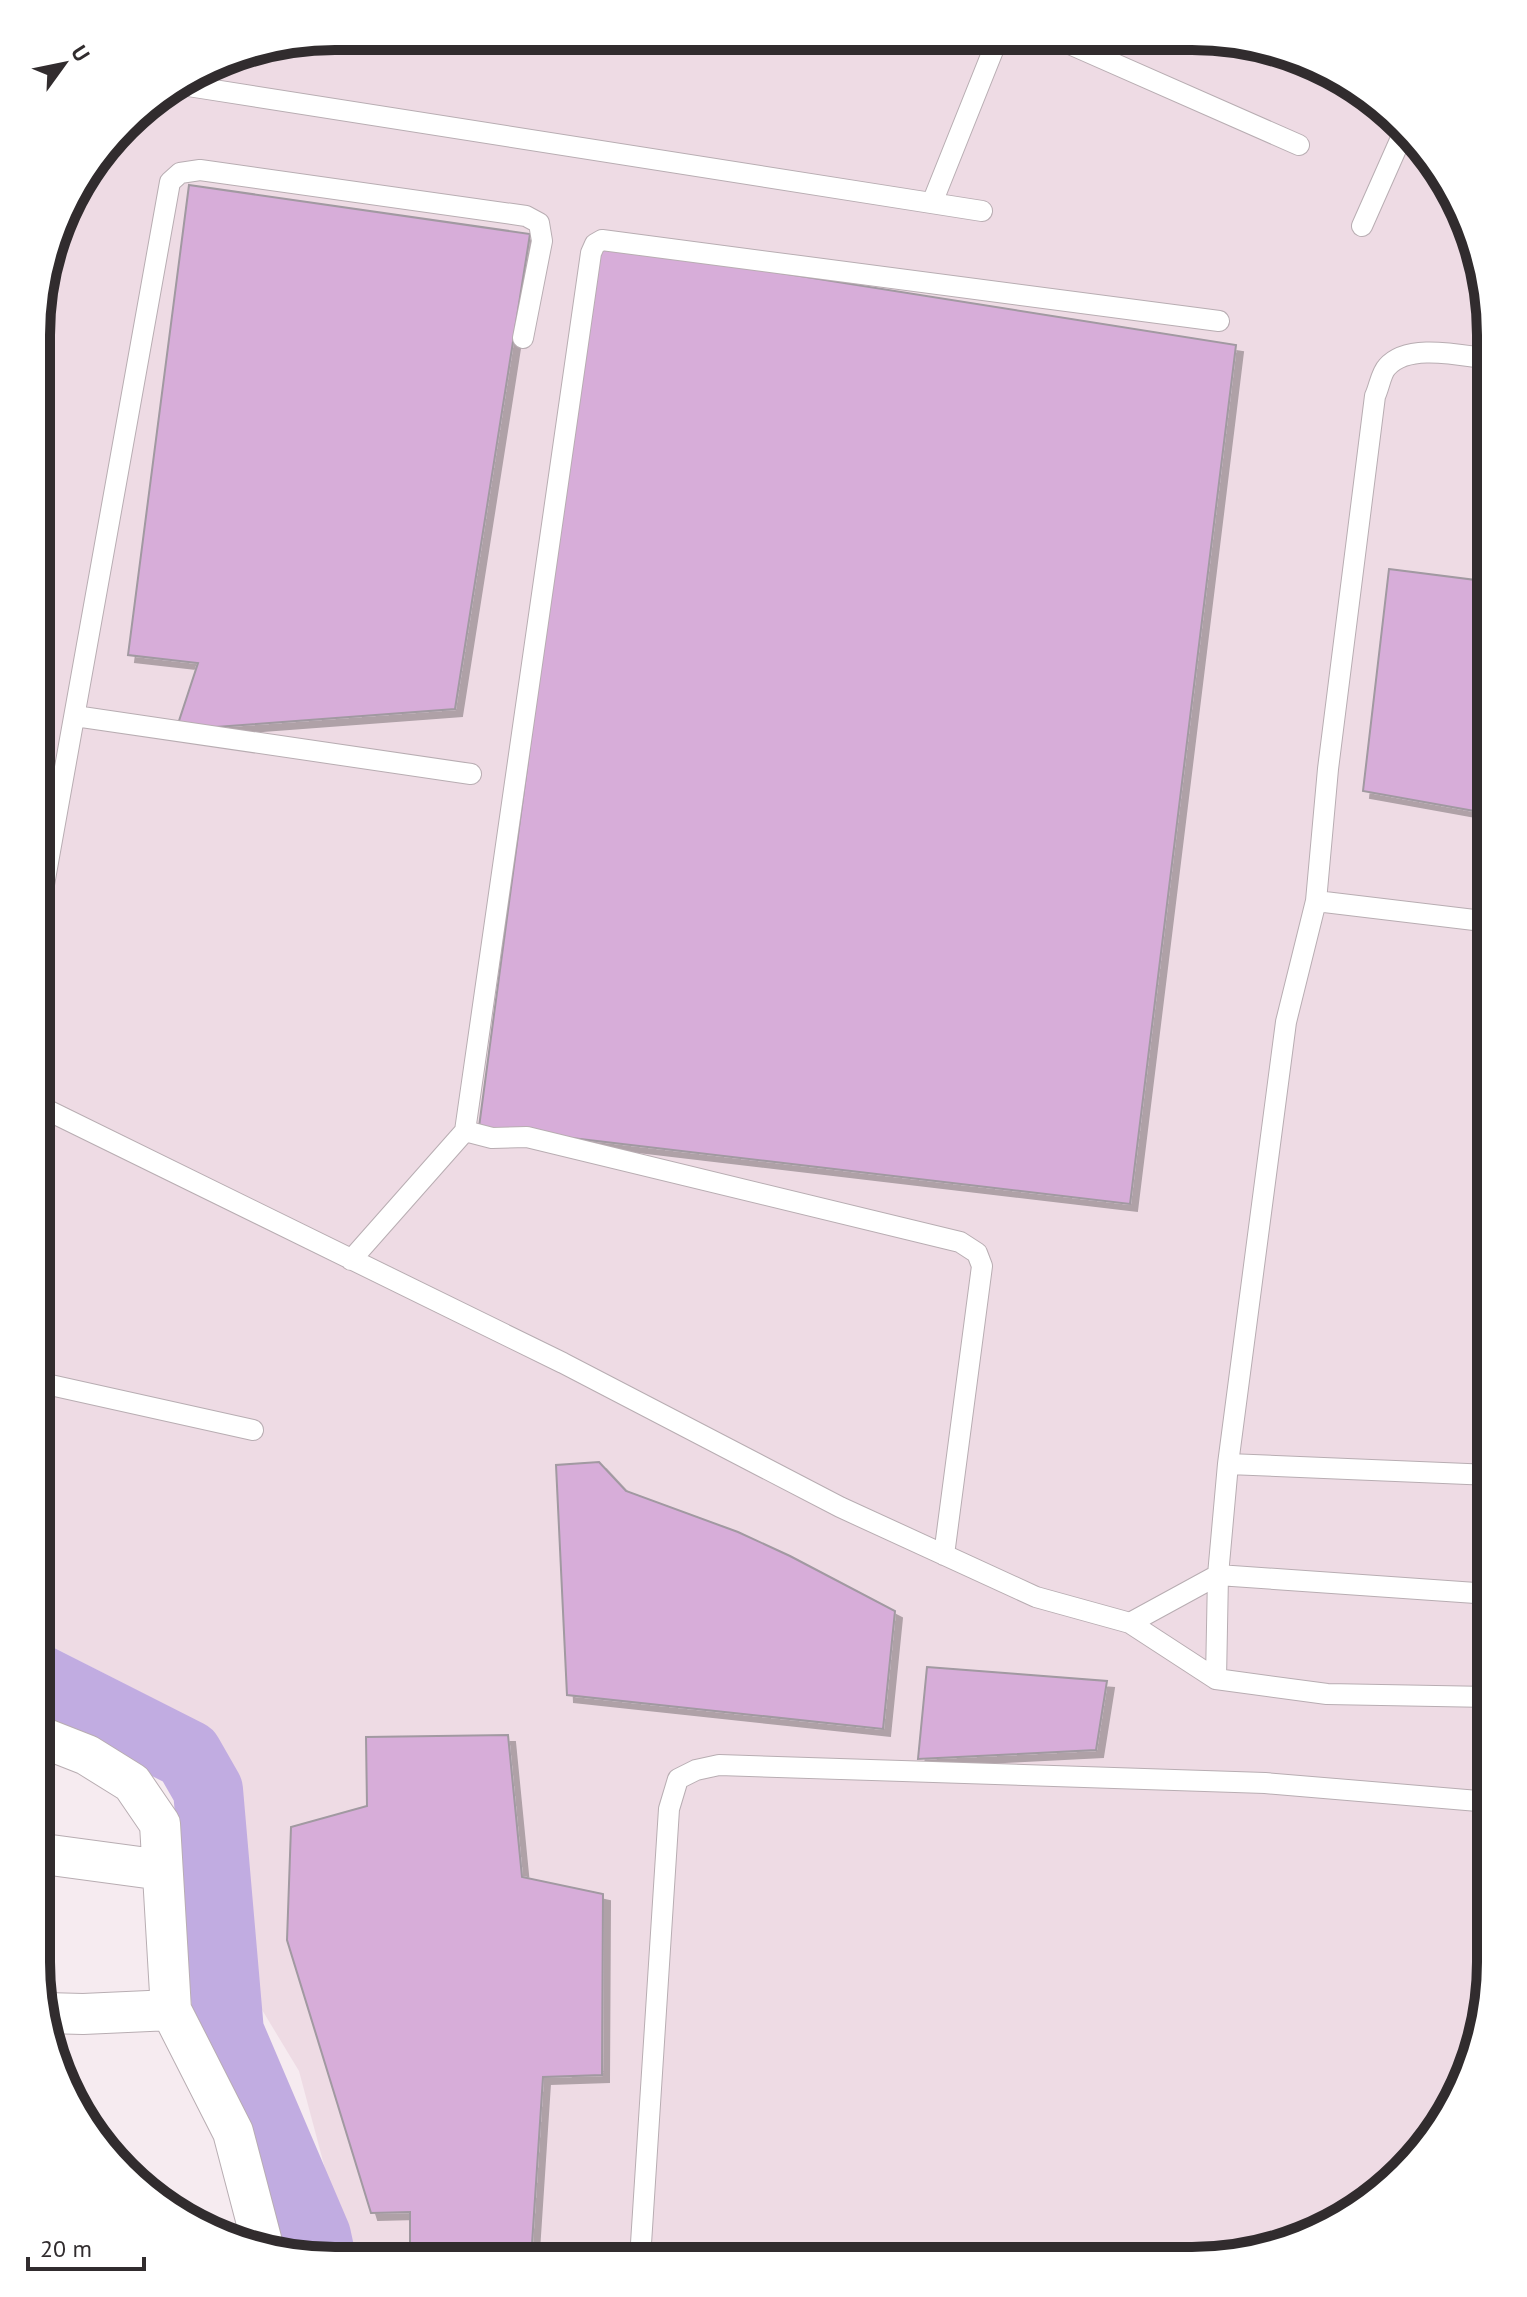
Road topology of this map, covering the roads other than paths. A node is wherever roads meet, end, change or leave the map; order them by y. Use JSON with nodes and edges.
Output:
{"nodes":[{"id":1,"x":993,"y":50,"type":"edge"},
{"id":2,"x":1084,"y":50,"type":"edge"},
{"id":3,"x":195,"y":87,"type":"edge"},
{"id":4,"x":1400,"y":141,"type":"edge"},
{"id":5,"x":1299,"y":145,"type":"dead end"},
{"id":6,"x":932,"y":203,"type":"junction"},
{"id":7,"x":982,"y":211,"type":"dead end"},
{"id":8,"x":1362,"y":226,"type":"dead end"},
{"id":9,"x":1219,"y":321,"type":"dead end"},
{"id":10,"x":523,"y":338,"type":"dead end"},
{"id":11,"x":1477,"y":357,"type":"edge"},
{"id":12,"x":75,"y":716,"type":"junction"},
{"id":13,"x":471,"y":774,"type":"dead end"},
{"id":14,"x":50,"y":852,"type":"edge"},
{"id":15,"x":1316,"y":901,"type":"junction"},
{"id":16,"x":1477,"y":920,"type":"edge"},
{"id":17,"x":50,"y":1111,"type":"edge"},
{"id":18,"x":465,"y":1131,"type":"junction"},
{"id":19,"x":351,"y":1260,"type":"junction"},
{"id":20,"x":50,"y":1385,"type":"edge"},
{"id":21,"x":253,"y":1430,"type":"dead end"},
{"id":22,"x":1228,"y":1464,"type":"junction"},
{"id":23,"x":1477,"y":1474,"type":"edge"},
{"id":24,"x":944,"y":1555,"type":"junction"},
{"id":25,"x":1218,"y":1575,"type":"junction"},
{"id":26,"x":1477,"y":1593,"type":"edge"},
{"id":27,"x":1130,"y":1623,"type":"junction"},
{"id":28,"x":1216,"y":1679,"type":"junction"},
{"id":29,"x":1477,"y":1697,"type":"edge"},
{"id":30,"x":50,"y":1740,"type":"edge"},
{"id":31,"x":1477,"y":1801,"type":"edge"},
{"id":32,"x":50,"y":1855,"type":"edge"},
{"id":33,"x":162,"y":1870,"type":"junction"},
{"id":34,"x":171,"y":2010,"type":"junction"},
{"id":35,"x":54,"y":2013,"type":"edge"},
{"id":36,"x":260,"y":2237,"type":"edge"},
{"id":37,"x":641,"y":2247,"type":"edge"}],
"edges":[{"from":1,"to":6,"type":"lane"},
{"from":2,"to":5,"type":"lane"},
{"from":3,"to":6,"type":"lane"},
{"from":4,"to":8,"type":"lane"},
{"from":6,"to":7,"type":"lane"},
{"from":9,"to":18,"type":"lane"},
{"from":10,"to":12,"type":"lane"},
{"from":11,"to":15,"type":"lane"},
{"from":12,"to":13,"type":"lane"},
{"from":12,"to":14,"type":"lane"},
{"from":15,"to":16,"type":"lane"},
{"from":15,"to":22,"type":"lane"},
{"from":17,"to":19,"type":"lane"},
{"from":18,"to":19,"type":"lane"},
{"from":18,"to":24,"type":"lane"},
{"from":19,"to":24,"type":"lane"},
{"from":20,"to":21,"type":"lane"},
{"from":22,"to":23,"type":"lane"},
{"from":22,"to":25,"type":"lane"},
{"from":24,"to":27,"type":"lane"},
{"from":25,"to":26,"type":"lane"},
{"from":25,"to":27,"type":"lane"},
{"from":25,"to":28,"type":"lane"},
{"from":27,"to":28,"type":"lane"},
{"from":28,"to":29,"type":"lane"},
{"from":30,"to":33,"type":"street"},
{"from":31,"to":37,"type":"lane"},
{"from":32,"to":33,"type":"street"},
{"from":33,"to":34,"type":"street"},
{"from":34,"to":35,"type":"street"},
{"from":34,"to":36,"type":"street"}]}
